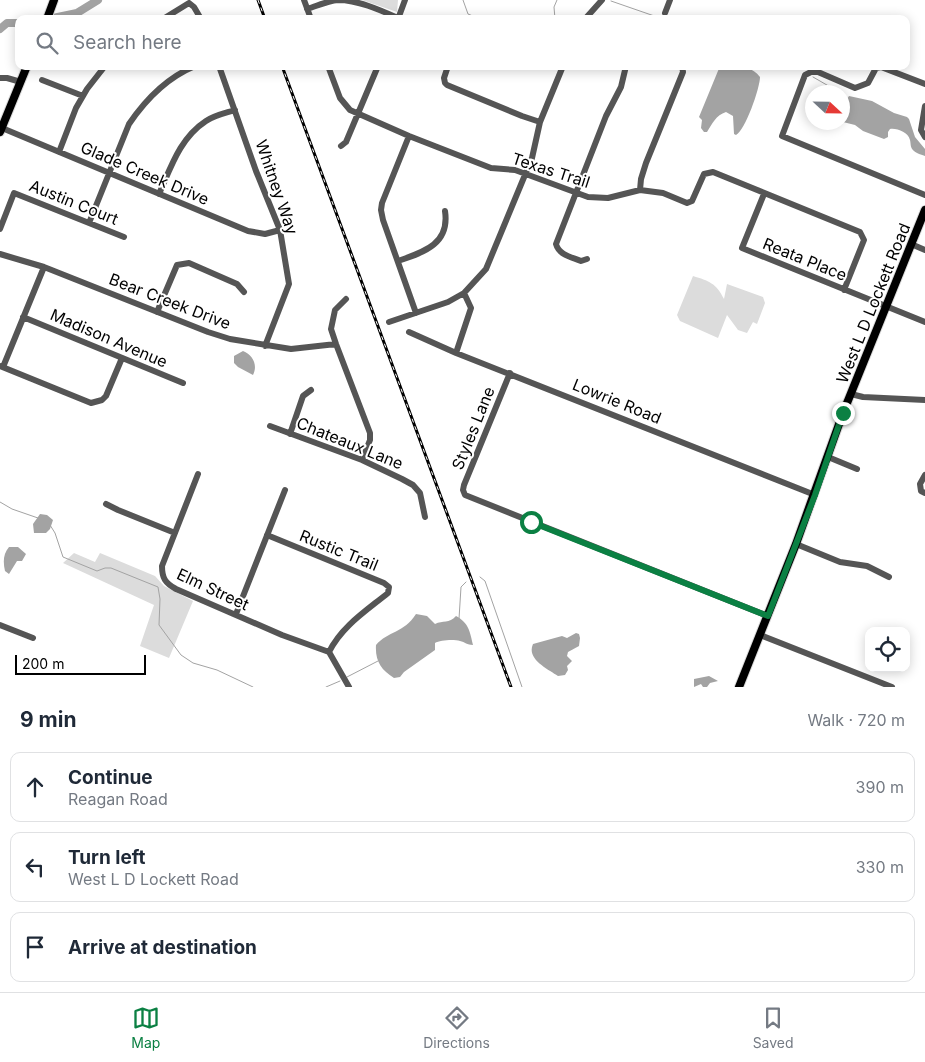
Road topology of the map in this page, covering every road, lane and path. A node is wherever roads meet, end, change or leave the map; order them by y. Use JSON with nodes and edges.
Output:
{"nodes":[{"id":1,"x":304,"y":0,"type":"edge"},
{"id":2,"x":405,"y":0,"type":"edge"},
{"id":3,"x":602,"y":0,"type":"edge"},
{"id":4,"x":670,"y":0,"type":"edge"},
{"id":5,"x":53,"y":3,"type":"edge"},
{"id":6,"x":307,"y":10,"type":"junction"},
{"id":7,"x":665,"y":13,"type":"dead end"},
{"id":8,"x":48,"y":15,"type":"edge"},
{"id":9,"x":170,"y":15,"type":"edge"},
{"id":10,"x":199,"y":15,"type":"edge"},
{"id":11,"x":309,"y":15,"type":"edge"},
{"id":12,"x":391,"y":15,"type":"edge"},
{"id":13,"x":399,"y":15,"type":"edge"},
{"id":14,"x":589,"y":15,"type":"edge"},
{"id":15,"x":26,"y":70,"type":"edge"},
{"id":16,"x":102,"y":70,"type":"edge"},
{"id":17,"x":188,"y":70,"type":"edge"},
{"id":18,"x":221,"y":70,"type":"edge"},
{"id":19,"x":330,"y":70,"type":"edge"},
{"id":20,"x":376,"y":70,"type":"edge"},
{"id":21,"x":447,"y":70,"type":"edge"},
{"id":22,"x":561,"y":70,"type":"edge"},
{"id":23,"x":625,"y":70,"type":"edge"},
{"id":24,"x":683,"y":70,"type":"edge"},
{"id":25,"x":875,"y":70,"type":"edge"},
{"id":26,"x":889,"y":70,"type":"edge"},
{"id":27,"x":0,"y":78,"type":"edge"},
{"id":28,"x":42,"y":80,"type":"dead end"},
{"id":29,"x":21,"y":82,"type":"junction"},
{"id":30,"x":925,"y":84,"type":"edge"},
{"id":31,"x":83,"y":96,"type":"junction"},
{"id":32,"x":925,"y":106,"type":"edge"},
{"id":33,"x":236,"y":110,"type":"junction"},
{"id":34,"x":359,"y":113,"type":"junction"},
{"id":35,"x":540,"y":122,"type":"junction"},
{"id":36,"x":923,"y":127,"type":"edge"},
{"id":37,"x":1,"y":130,"type":"edge"},
{"id":38,"x":409,"y":136,"type":"junction"},
{"id":39,"x":925,"y":137,"type":"edge"},
{"id":40,"x":341,"y":146,"type":"dead end"},
{"id":41,"x":59,"y":152,"type":"junction"},
{"id":42,"x":109,"y":172,"type":"junction"},
{"id":43,"x":526,"y":174,"type":"junction"},
{"id":44,"x":640,"y":190,"type":"junction"},
{"id":45,"x":576,"y":193,"type":"junction"},
{"id":46,"x":159,"y":194,"type":"junction"},
{"id":47,"x":764,"y":194,"type":"junction"},
{"id":48,"x":922,"y":194,"type":"edge"},
{"id":49,"x":925,"y":210,"type":"edge"},
{"id":50,"x":446,"y":212,"type":"dead end"},
{"id":51,"x":88,"y":223,"type":"junction"},
{"id":52,"x":0,"y":229,"type":"edge"},
{"id":53,"x":280,"y":230,"type":"junction"},
{"id":54,"x":124,"y":237,"type":"dead end"},
{"id":55,"x":911,"y":244,"type":"junction"},
{"id":56,"x":925,"y":250,"type":"edge"},
{"id":57,"x":0,"y":254,"type":"edge"},
{"id":58,"x":586,"y":259,"type":"dead end"},
{"id":59,"x":398,"y":261,"type":"junction"},
{"id":60,"x":44,"y":267,"type":"junction"},
{"id":61,"x":844,"y":290,"type":"junction"},
{"id":62,"x":244,"y":292,"type":"dead end"},
{"id":63,"x":464,"y":293,"type":"junction"},
{"id":64,"x":346,"y":299,"type":"dead end"},
{"id":65,"x":885,"y":306,"type":"junction"},
{"id":66,"x":157,"y":312,"type":"junction"},
{"id":67,"x":416,"y":313,"type":"junction"},
{"id":68,"x":23,"y":317,"type":"junction"},
{"id":69,"x":389,"y":322,"type":"dead end"},
{"id":70,"x":925,"y":322,"type":"edge"},
{"id":71,"x":409,"y":332,"type":"dead end"},
{"id":72,"x":336,"y":344,"type":"junction"},
{"id":73,"x":266,"y":346,"type":"junction"},
{"id":74,"x":456,"y":353,"type":"junction"},
{"id":75,"x":122,"y":358,"type":"junction"},
{"id":76,"x":2,"y":367,"type":"edge"},
{"id":77,"x":510,"y":373,"type":"junction"},
{"id":78,"x":183,"y":383,"type":"dead end"},
{"id":79,"x":311,"y":390,"type":"dead end"},
{"id":80,"x":851,"y":394,"type":"junction"},
{"id":81,"x":925,"y":400,"type":"edge"},
{"id":82,"x":270,"y":426,"type":"dead end"},
{"id":83,"x":290,"y":434,"type":"junction"},
{"id":84,"x":828,"y":457,"type":"junction"},
{"id":85,"x":362,"y":460,"type":"junction"},
{"id":86,"x":857,"y":469,"type":"dead end"},
{"id":87,"x":198,"y":474,"type":"dead end"},
{"id":88,"x":925,"y":475,"type":"edge"},
{"id":89,"x":285,"y":490,"type":"dead end"},
{"id":90,"x":923,"y":492,"type":"edge"},
{"id":91,"x":815,"y":495,"type":"junction"},
{"id":92,"x":106,"y":504,"type":"dead end"},
{"id":93,"x":425,"y":517,"type":"dead end"},
{"id":94,"x":175,"y":533,"type":"junction"},
{"id":95,"x":267,"y":535,"type":"junction"},
{"id":96,"x":796,"y":544,"type":"junction"},
{"id":97,"x":889,"y":577,"type":"dead end"},
{"id":98,"x":236,"y":614,"type":"junction"},
{"id":99,"x":768,"y":616,"type":"junction"},
{"id":100,"x":0,"y":625,"type":"edge"},
{"id":101,"x":760,"y":635,"type":"junction"},
{"id":102,"x":32,"y":638,"type":"dead end"},
{"id":103,"x":328,"y":652,"type":"junction"},
{"id":104,"x":349,"y":687,"type":"edge"},
{"id":105,"x":739,"y":687,"type":"edge"},
{"id":106,"x":892,"y":687,"type":"edge"}],
"edges":[{"from":1,"to":6,"type":"street"},
{"from":2,"to":13,"type":"street"},
{"from":3,"to":14,"type":"street"},
{"from":4,"to":7,"type":"street"},
{"from":5,"to":8,"type":"main road"},
{"from":6,"to":11,"type":"street"},
{"from":6,"to":12,"type":"street"},
{"from":9,"to":10,"type":"street"},
{"from":15,"to":29,"type":"main road"},
{"from":16,"to":31,"type":"street"},
{"from":17,"to":42,"type":"street"},
{"from":18,"to":33,"type":"street","name":"Whitney Way"},
{"from":19,"to":34,"type":"street","name":"Texas Trail"},
{"from":20,"to":34,"type":"street"},
{"from":21,"to":35,"type":"street"},
{"from":22,"to":35,"type":"street"},
{"from":23,"to":45,"type":"street"},
{"from":24,"to":44,"type":"street"},
{"from":25,"to":48,"type":"street"},
{"from":26,"to":30,"type":"street"},
{"from":27,"to":29,"type":"street"},
{"from":28,"to":31,"type":"street"},
{"from":29,"to":37,"type":"main road"},
{"from":31,"to":41,"type":"street"},
{"from":32,"to":36,"type":"street"},
{"from":33,"to":46,"type":"street"},
{"from":33,"to":53,"type":"street","name":"Whitney Way"},
{"from":34,"to":38,"type":"street","name":"Texas Trail"},
{"from":34,"to":40,"type":"street"},
{"from":35,"to":43,"type":"street"},
{"from":36,"to":39,"type":"street"},
{"from":37,"to":41,"type":"street","name":"Glade Creek Drive"},
{"from":38,"to":43,"type":"street","name":"Texas Trail"},
{"from":38,"to":59,"type":"street"},
{"from":41,"to":42,"type":"street","name":"Glade Creek Drive"},
{"from":42,"to":46,"type":"street","name":"Glade Creek Drive"},
{"from":42,"to":51,"type":"street"},
{"from":43,"to":45,"type":"street","name":"Texas Trail"},
{"from":43,"to":63,"type":"street"},
{"from":44,"to":45,"type":"street","name":"Texas Trail"},
{"from":44,"to":47,"type":"street","name":"Texas Trail"},
{"from":45,"to":58,"type":"street"},
{"from":46,"to":53,"type":"street","name":"Glade Creek Drive"},
{"from":47,"to":61,"type":"street","name":"Texas Trail"},
{"from":47,"to":61,"type":"street","name":"Reata Place"},
{"from":49,"to":55,"type":"main road","name":"West L D Lockett Road"},
{"from":50,"to":59,"type":"street"},
{"from":51,"to":52,"type":"street","name":"Austin Court"},
{"from":51,"to":54,"type":"street","name":"Austin Court"},
{"from":53,"to":73,"type":"street","name":"Whitney Way"},
{"from":55,"to":56,"type":"street"},
{"from":55,"to":65,"type":"main road","name":"West L D Lockett Road"},
{"from":57,"to":60,"type":"street","name":"Bear Creek Drive"},
{"from":59,"to":67,"type":"street"},
{"from":60,"to":66,"type":"street","name":"Bear Creek Drive"},
{"from":60,"to":68,"type":"street"},
{"from":61,"to":65,"type":"street","name":"Reata Place"},
{"from":62,"to":66,"type":"street"},
{"from":63,"to":67,"type":"street"},
{"from":63,"to":74,"type":"street"},
{"from":64,"to":72,"type":"street"},
{"from":65,"to":70,"type":"street","name":"Reata Place"},
{"from":65,"to":80,"type":"main road","name":"West L D Lockett Road"},
{"from":66,"to":73,"type":"street","name":"Bear Creek Drive"},
{"from":67,"to":69,"type":"street"},
{"from":68,"to":75,"type":"street","name":"Madison Avenue"},
{"from":68,"to":76,"type":"street"},
{"from":71,"to":74,"type":"street","name":"Lowrie Road"},
{"from":72,"to":73,"type":"street","name":"Bear Creek Drive"},
{"from":72,"to":85,"type":"street"},
{"from":74,"to":77,"type":"street","name":"Lowrie Road"},
{"from":75,"to":76,"type":"street"},
{"from":75,"to":78,"type":"street","name":"Madison Avenue"},
{"from":77,"to":91,"type":"street","name":"Lowrie Road"},
{"from":77,"to":99,"type":"street","name":"Styles Lane"},
{"from":79,"to":83,"type":"street"},
{"from":80,"to":81,"type":"street"},
{"from":80,"to":84,"type":"main road","name":"West L D Lockett Road"},
{"from":82,"to":83,"type":"street","name":"Chateaux Lane"},
{"from":83,"to":85,"type":"street","name":"Chateaux Lane"},
{"from":84,"to":86,"type":"street"},
{"from":84,"to":91,"type":"main road","name":"West L D Lockett Road"},
{"from":85,"to":93,"type":"street","name":"Chateaux Lane"},
{"from":87,"to":94,"type":"street","name":"Elm Street"},
{"from":88,"to":90,"type":"street"},
{"from":89,"to":95,"type":"street"},
{"from":91,"to":96,"type":"main road","name":"West L D Lockett Road"},
{"from":92,"to":94,"type":"street"},
{"from":94,"to":98,"type":"street","name":"Elm Street"},
{"from":95,"to":98,"type":"street"},
{"from":95,"to":103,"type":"street","name":"Rustic Trail"},
{"from":96,"to":97,"type":"street"},
{"from":96,"to":99,"type":"main road","name":"West L D Lockett Road"},
{"from":98,"to":103,"type":"street","name":"Elm Street"},
{"from":99,"to":101,"type":"main road","name":"West L D Lockett Road"},
{"from":100,"to":102,"type":"street"},
{"from":101,"to":105,"type":"main road","name":"West L D Lockett Road"},
{"from":101,"to":106,"type":"street"},
{"from":103,"to":104,"type":"street"}]}
